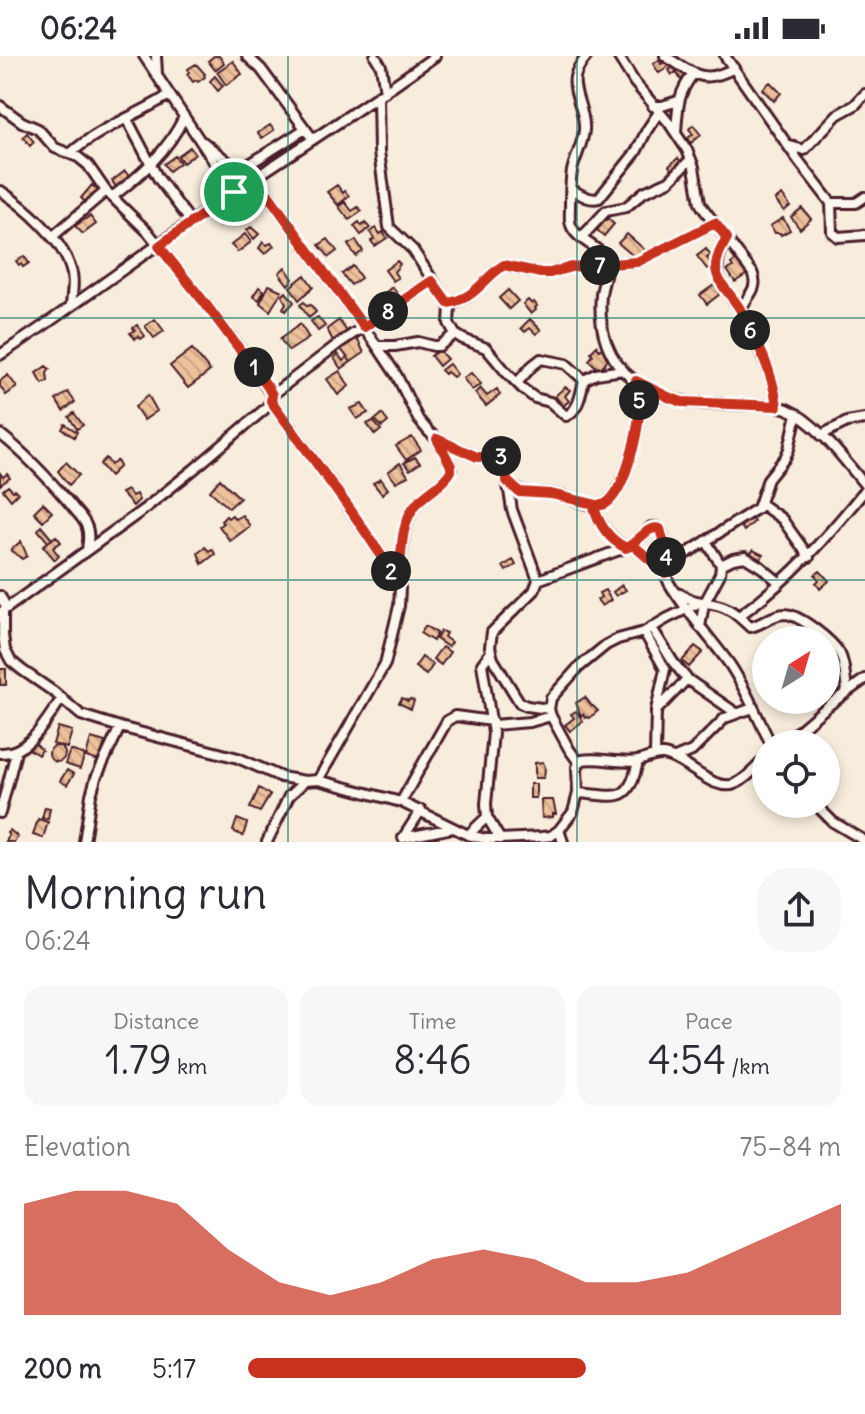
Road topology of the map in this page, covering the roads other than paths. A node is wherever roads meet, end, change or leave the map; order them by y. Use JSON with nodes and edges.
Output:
{"nodes":[{"id":1,"x":144,"y":56,"type":"edge"},
{"id":2,"x":156,"y":56,"type":"edge"},
{"id":3,"x":375,"y":56,"type":"edge"},
{"id":4,"x":435,"y":56,"type":"edge"},
{"id":5,"x":587,"y":56,"type":"edge"},
{"id":6,"x":618,"y":56,"type":"edge"},
{"id":7,"x":665,"y":56,"type":"edge"},
{"id":8,"x":725,"y":56,"type":"edge"},
{"id":9,"x":250,"y":57,"type":"edge"},
{"id":10,"x":734,"y":68,"type":"junction"},
{"id":11,"x":693,"y":74,"type":"junction"},
{"id":12,"x":157,"y":75,"type":"junction"},
{"id":13,"x":382,"y":94,"type":"junction"},
{"id":14,"x":865,"y":94,"type":"edge"},
{"id":15,"x":169,"y":95,"type":"junction"},
{"id":16,"x":678,"y":101,"type":"junction"},
{"id":17,"x":0,"y":106,"type":"edge"},
{"id":18,"x":656,"y":109,"type":"junction"},
{"id":19,"x":184,"y":117,"type":"junction"},
{"id":20,"x":127,"y":119,"type":"junction"},
{"id":21,"x":305,"y":129,"type":"junction"},
{"id":22,"x":676,"y":132,"type":"junction"},
{"id":23,"x":312,"y":138,"type":"junction"},
{"id":24,"x":199,"y":139,"type":"junction"},
{"id":25,"x":789,"y":146,"type":"junction"},
{"id":26,"x":804,"y":150,"type":"junction"},
{"id":27,"x":70,"y":154,"type":"junction"},
{"id":28,"x":691,"y":159,"type":"junction"},
{"id":29,"x":798,"y":160,"type":"junction"},
{"id":30,"x":152,"y":164,"type":"junction"},
{"id":31,"x":237,"y":172,"type":"junction"},
{"id":32,"x":256,"y":178,"type":"junction"},
{"id":33,"x":247,"y":184,"type":"junction"},
{"id":34,"x":571,"y":189,"type":"junction"},
{"id":35,"x":1,"y":191,"type":"edge"},
{"id":36,"x":234,"y":192,"type":"junction"},
{"id":37,"x":109,"y":194,"type":"junction"},
{"id":38,"x":865,"y":197,"type":"edge"},
{"id":39,"x":831,"y":203,"type":"junction"},
{"id":40,"x":703,"y":208,"type":"junction"},
{"id":41,"x":191,"y":222,"type":"junction"},
{"id":42,"x":715,"y":223,"type":"junction"},
{"id":43,"x":701,"y":229,"type":"junction"},
{"id":44,"x":865,"y":235,"type":"edge"},
{"id":45,"x":52,"y":237,"type":"junction"},
{"id":46,"x":581,"y":238,"type":"junction"},
{"id":47,"x":727,"y":238,"type":"junction"},
{"id":48,"x":159,"y":246,"type":"junction"},
{"id":49,"x":606,"y":265,"type":"junction"},
{"id":50,"x":432,"y":281,"type":"junction"},
{"id":51,"x":448,"y":303,"type":"junction"},
{"id":52,"x":71,"y":305,"type":"junction"},
{"id":53,"x":741,"y":310,"type":"junction"},
{"id":54,"x":364,"y":327,"type":"junction"},
{"id":55,"x":455,"y":334,"type":"junction"},
{"id":56,"x":377,"y":346,"type":"junction"},
{"id":57,"x":0,"y":355,"type":"edge"},
{"id":58,"x":623,"y":370,"type":"junction"},
{"id":59,"x":584,"y":380,"type":"junction"},
{"id":60,"x":636,"y":381,"type":"junction"},
{"id":61,"x":517,"y":383,"type":"junction"},
{"id":62,"x":271,"y":398,"type":"junction"},
{"id":63,"x":777,"y":406,"type":"junction"},
{"id":64,"x":797,"y":414,"type":"junction"},
{"id":65,"x":865,"y":419,"type":"edge"},
{"id":66,"x":0,"y":434,"type":"edge"},
{"id":67,"x":821,"y":435,"type":"junction"},
{"id":68,"x":437,"y":439,"type":"junction"},
{"id":69,"x":507,"y":481,"type":"junction"},
{"id":70,"x":865,"y":488,"type":"edge"},
{"id":71,"x":593,"y":504,"type":"junction"},
{"id":72,"x":761,"y":504,"type":"junction"},
{"id":73,"x":706,"y":541,"type":"junction"},
{"id":74,"x":630,"y":547,"type":"junction"},
{"id":75,"x":87,"y":550,"type":"junction"},
{"id":76,"x":809,"y":557,"type":"junction"},
{"id":77,"x":721,"y":565,"type":"junction"},
{"id":78,"x":666,"y":568,"type":"junction"},
{"id":79,"x":538,"y":580,"type":"junction"},
{"id":80,"x":399,"y":582,"type":"junction"},
{"id":81,"x":780,"y":583,"type":"junction"},
{"id":82,"x":676,"y":591,"type":"junction"},
{"id":83,"x":0,"y":596,"type":"edge"},
{"id":84,"x":702,"y":603,"type":"junction"},
{"id":85,"x":686,"y":609,"type":"junction"},
{"id":86,"x":3,"y":611,"type":"edge"},
{"id":87,"x":739,"y":616,"type":"junction"},
{"id":88,"x":700,"y":628,"type":"junction"},
{"id":89,"x":648,"y":630,"type":"junction"},
{"id":90,"x":491,"y":652,"type":"junction"},
{"id":91,"x":687,"y":679,"type":"junction"},
{"id":92,"x":865,"y":679,"type":"edge"},
{"id":93,"x":847,"y":690,"type":"junction"},
{"id":94,"x":62,"y":698,"type":"junction"},
{"id":95,"x":752,"y":706,"type":"edge"},
{"id":96,"x":752,"y":708,"type":"edge"},
{"id":97,"x":656,"y":710,"type":"junction"},
{"id":98,"x":550,"y":712,"type":"junction"},
{"id":99,"x":736,"y":713,"type":"junction"},
{"id":100,"x":492,"y":723,"type":"junction"},
{"id":101,"x":120,"y":727,"type":"junction"},
{"id":102,"x":800,"y":730,"type":"edge"},
{"id":103,"x":16,"y":752,"type":"junction"},
{"id":104,"x":0,"y":753,"type":"edge"},
{"id":105,"x":655,"y":755,"type":"junction"},
{"id":106,"x":675,"y":758,"type":"junction"},
{"id":107,"x":638,"y":761,"type":"junction"},
{"id":108,"x":579,"y":763,"type":"junction"},
{"id":109,"x":752,"y":771,"type":"edge"},
{"id":110,"x":281,"y":777,"type":"junction"},
{"id":111,"x":318,"y":780,"type":"junction"},
{"id":112,"x":305,"y":781,"type":"junction"},
{"id":113,"x":578,"y":793,"type":"junction"},
{"id":114,"x":289,"y":796,"type":"junction"},
{"id":115,"x":401,"y":802,"type":"junction"},
{"id":116,"x":421,"y":810,"type":"junction"},
{"id":117,"x":0,"y":813,"type":"edge"},
{"id":118,"x":487,"y":817,"type":"junction"},
{"id":119,"x":829,"y":818,"type":"edge"},
{"id":120,"x":453,"y":828,"type":"junction"},
{"id":121,"x":559,"y":830,"type":"junction"},
{"id":122,"x":468,"y":835,"type":"junction"},
{"id":123,"x":500,"y":839,"type":"junction"},
{"id":124,"x":401,"y":840,"type":"edge"},
{"id":125,"x":865,"y":841,"type":"edge"},
{"id":126,"x":84,"y":842,"type":"edge"},
{"id":127,"x":267,"y":842,"type":"edge"},
{"id":128,"x":563,"y":842,"type":"edge"}],
"edges":[{"from":1,"to":12,"type":"street"},
{"from":2,"to":12,"type":"street"},
{"from":3,"to":13,"type":"street"},
{"from":4,"to":13,"type":"street"},
{"from":5,"to":34,"type":"street"},
{"from":6,"to":18,"type":"street"},
{"from":7,"to":11,"type":"street"},
{"from":8,"to":10,"type":"street"},
{"from":9,"to":21,"type":"street"},
{"from":10,"to":11,"type":"street"},
{"from":10,"to":25,"type":"street"},
{"from":11,"to":16,"type":"street"},
{"from":12,"to":15,"type":"street"},
{"from":13,"to":23,"type":"street"},
{"from":13,"to":50,"type":"street"},
{"from":14,"to":26,"type":"street"},
{"from":15,"to":19,"type":"street"},
{"from":15,"to":20,"type":"street"},
{"from":16,"to":18,"type":"street"},
{"from":16,"to":22,"type":"street"},
{"from":17,"to":27,"type":"street"},
{"from":18,"to":22,"type":"street"},
{"from":18,"to":34,"type":"street"},
{"from":19,"to":24,"type":"street"},
{"from":19,"to":30,"type":"street"},
{"from":20,"to":27,"type":"street"},
{"from":20,"to":30,"type":"street"},
{"from":21,"to":23,"type":"street"},
{"from":21,"to":31,"type":"street"},
{"from":22,"to":28,"type":"street"},
{"from":23,"to":32,"type":"street"},
{"from":24,"to":31,"type":"street"},
{"from":24,"to":36,"type":"street"},
{"from":25,"to":26,"type":"street"},
{"from":25,"to":29,"type":"street"},
{"from":26,"to":29,"type":"street"},
{"from":27,"to":37,"type":"street"},
{"from":28,"to":40,"type":"street"},
{"from":28,"to":46,"type":"street"},
{"from":29,"to":39,"type":"street"},
{"from":30,"to":37,"type":"street"},
{"from":30,"to":41,"type":"street"},
{"from":31,"to":33,"type":"street"},
{"from":32,"to":33,"type":"street"},
{"from":32,"to":54,"type":"street"},
{"from":33,"to":36,"type":"street"},
{"from":34,"to":46,"type":"street"},
{"from":35,"to":45,"type":"street"},
{"from":36,"to":41,"type":"street"},
{"from":37,"to":45,"type":"street"},
{"from":37,"to":48,"type":"street"},
{"from":38,"to":39,"type":"street"},
{"from":39,"to":44,"type":"street"},
{"from":40,"to":42,"type":"street"},
{"from":40,"to":43,"type":"street"},
{"from":41,"to":48,"type":"street"},
{"from":42,"to":43,"type":"street"},
{"from":42,"to":47,"type":"street"},
{"from":43,"to":49,"type":"street"},
{"from":45,"to":52,"type":"street"},
{"from":46,"to":49,"type":"street"},
{"from":47,"to":53,"type":"street"},
{"from":47,"to":53,"type":"street"},
{"from":48,"to":52,"type":"street"},
{"from":48,"to":62,"type":"street"},
{"from":49,"to":51,"type":"street"},
{"from":49,"to":58,"type":"street"},
{"from":50,"to":51,"type":"street"},
{"from":50,"to":54,"type":"street"},
{"from":51,"to":55,"type":"street"},
{"from":52,"to":57,"type":"street"},
{"from":53,"to":63,"type":"street"},
{"from":54,"to":56,"type":"street"},
{"from":54,"to":62,"type":"street"},
{"from":55,"to":56,"type":"street"},
{"from":55,"to":61,"type":"street"},
{"from":56,"to":68,"type":"street"},
{"from":58,"to":59,"type":"street"},
{"from":58,"to":60,"type":"street"},
{"from":59,"to":61,"type":"street"},
{"from":59,"to":61,"type":"street"},
{"from":60,"to":63,"type":"street"},
{"from":60,"to":71,"type":"street"},
{"from":62,"to":75,"type":"street"},
{"from":62,"to":80,"type":"street"},
{"from":63,"to":64,"type":"street"},
{"from":64,"to":67,"type":"street"},
{"from":64,"to":72,"type":"street"},
{"from":65,"to":67,"type":"street"},
{"from":66,"to":75,"type":"street"},
{"from":67,"to":70,"type":"street"},
{"from":68,"to":69,"type":"street"},
{"from":68,"to":80,"type":"street"},
{"from":69,"to":71,"type":"street"},
{"from":69,"to":79,"type":"street"},
{"from":70,"to":76,"type":"street"},
{"from":71,"to":74,"type":"street"},
{"from":72,"to":73,"type":"street"},
{"from":72,"to":76,"type":"street"},
{"from":73,"to":77,"type":"street"},
{"from":73,"to":78,"type":"street"},
{"from":74,"to":78,"type":"street"},
{"from":74,"to":78,"type":"street"},
{"from":74,"to":79,"type":"street"},
{"from":75,"to":86,"type":"street"},
{"from":76,"to":81,"type":"street"},
{"from":77,"to":81,"type":"street"},
{"from":77,"to":84,"type":"street"},
{"from":78,"to":82,"type":"street"},
{"from":79,"to":90,"type":"street"},
{"from":80,"to":111,"type":"street"},
{"from":81,"to":87,"type":"street"},
{"from":82,"to":84,"type":"street"},
{"from":82,"to":85,"type":"street"},
{"from":83,"to":86,"type":"street"},
{"from":84,"to":85,"type":"street"},
{"from":84,"to":87,"type":"street"},
{"from":84,"to":88,"type":"street"},
{"from":85,"to":88,"type":"street"},
{"from":85,"to":89,"type":"street"},
{"from":86,"to":94,"type":"street"},
{"from":87,"to":93,"type":"street"},
{"from":88,"to":95,"type":"street"},
{"from":89,"to":91,"type":"street"},
{"from":89,"to":97,"type":"street"},
{"from":89,"to":98,"type":"street"},
{"from":90,"to":98,"type":"street"},
{"from":90,"to":100,"type":"street"},
{"from":91,"to":97,"type":"street"},
{"from":91,"to":99,"type":"street"},
{"from":92,"to":93,"type":"street"},
{"from":93,"to":102,"type":"street"},
{"from":94,"to":101,"type":"street"},
{"from":94,"to":103,"type":"street"},
{"from":96,"to":99,"type":"street"},
{"from":97,"to":105,"type":"street"},
{"from":98,"to":100,"type":"street"},
{"from":98,"to":108,"type":"street"},
{"from":99,"to":106,"type":"street"},
{"from":100,"to":115,"type":"street"},
{"from":100,"to":118,"type":"street"},
{"from":101,"to":110,"type":"street"},
{"from":101,"to":126,"type":"street"},
{"from":103,"to":104,"type":"street"},
{"from":103,"to":117,"type":"street"},
{"from":105,"to":106,"type":"street"},
{"from":105,"to":107,"type":"street"},
{"from":106,"to":109,"type":"street"},
{"from":107,"to":108,"type":"street"},
{"from":107,"to":113,"type":"street"},
{"from":108,"to":113,"type":"street"},
{"from":110,"to":112,"type":"street"},
{"from":110,"to":114,"type":"street"},
{"from":111,"to":112,"type":"street"},
{"from":111,"to":115,"type":"street"},
{"from":112,"to":114,"type":"street"},
{"from":113,"to":121,"type":"street"},
{"from":114,"to":127,"type":"street"},
{"from":115,"to":116,"type":"street"},
{"from":116,"to":120,"type":"street"},
{"from":116,"to":124,"type":"street"},
{"from":118,"to":122,"type":"street"},
{"from":118,"to":123,"type":"street"},
{"from":119,"to":125,"type":"street"},
{"from":120,"to":122,"type":"street"},
{"from":120,"to":124,"type":"street"},
{"from":121,"to":123,"type":"street"},
{"from":121,"to":128,"type":"street"},
{"from":122,"to":123,"type":"street"}]}
